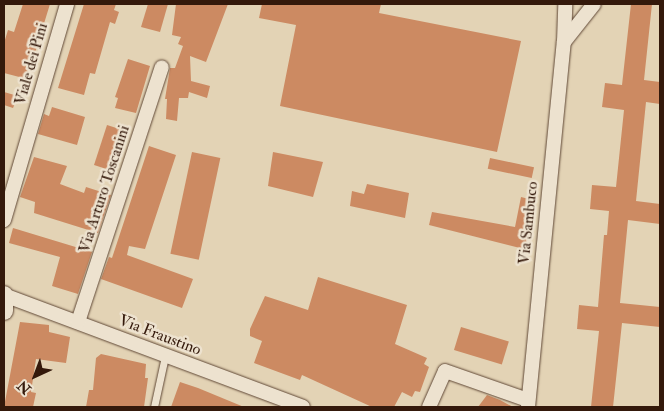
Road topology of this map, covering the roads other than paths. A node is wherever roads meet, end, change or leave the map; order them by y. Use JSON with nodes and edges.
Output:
{"nodes":[{"id":1,"x":67,"y":4,"type":"edge"},
{"id":2,"x":565,"y":4,"type":"edge"},
{"id":3,"x":594,"y":4,"type":"edge"},
{"id":4,"x":564,"y":42,"type":"junction"},
{"id":5,"x":162,"y":67,"type":"dead end"},
{"id":6,"x":4,"y":220,"type":"edge"},
{"id":7,"x":4,"y":291,"type":"edge"},
{"id":8,"x":4,"y":295,"type":"edge"},
{"id":9,"x":4,"y":311,"type":"edge"},
{"id":10,"x":78,"y":322,"type":"junction"},
{"id":11,"x":165,"y":356,"type":"junction"},
{"id":12,"x":528,"y":404,"type":"edge"},
{"id":13,"x":154,"y":407,"type":"edge"},
{"id":14,"x":303,"y":407,"type":"edge"},
{"id":15,"x":429,"y":407,"type":"edge"}],
"edges":[{"from":1,"to":6,"type":"street","name":"Viale dei Pini"},
{"from":2,"to":4,"type":"street","name":"Via Sambuco"},
{"from":3,"to":4,"type":"street"},
{"from":4,"to":12,"type":"street","name":"Via Sambuco"},
{"from":5,"to":10,"type":"street","name":"Via Arturo Toscanini"},
{"from":7,"to":8,"type":"street"},
{"from":8,"to":9,"type":"street"},
{"from":8,"to":10,"type":"street","name":"Via Fraustino"},
{"from":10,"to":11,"type":"street","name":"Via Fraustino"},
{"from":11,"to":13,"type":"lane"},
{"from":11,"to":14,"type":"street","name":"Via Fraustino"},
{"from":12,"to":15,"type":"street"}]}
